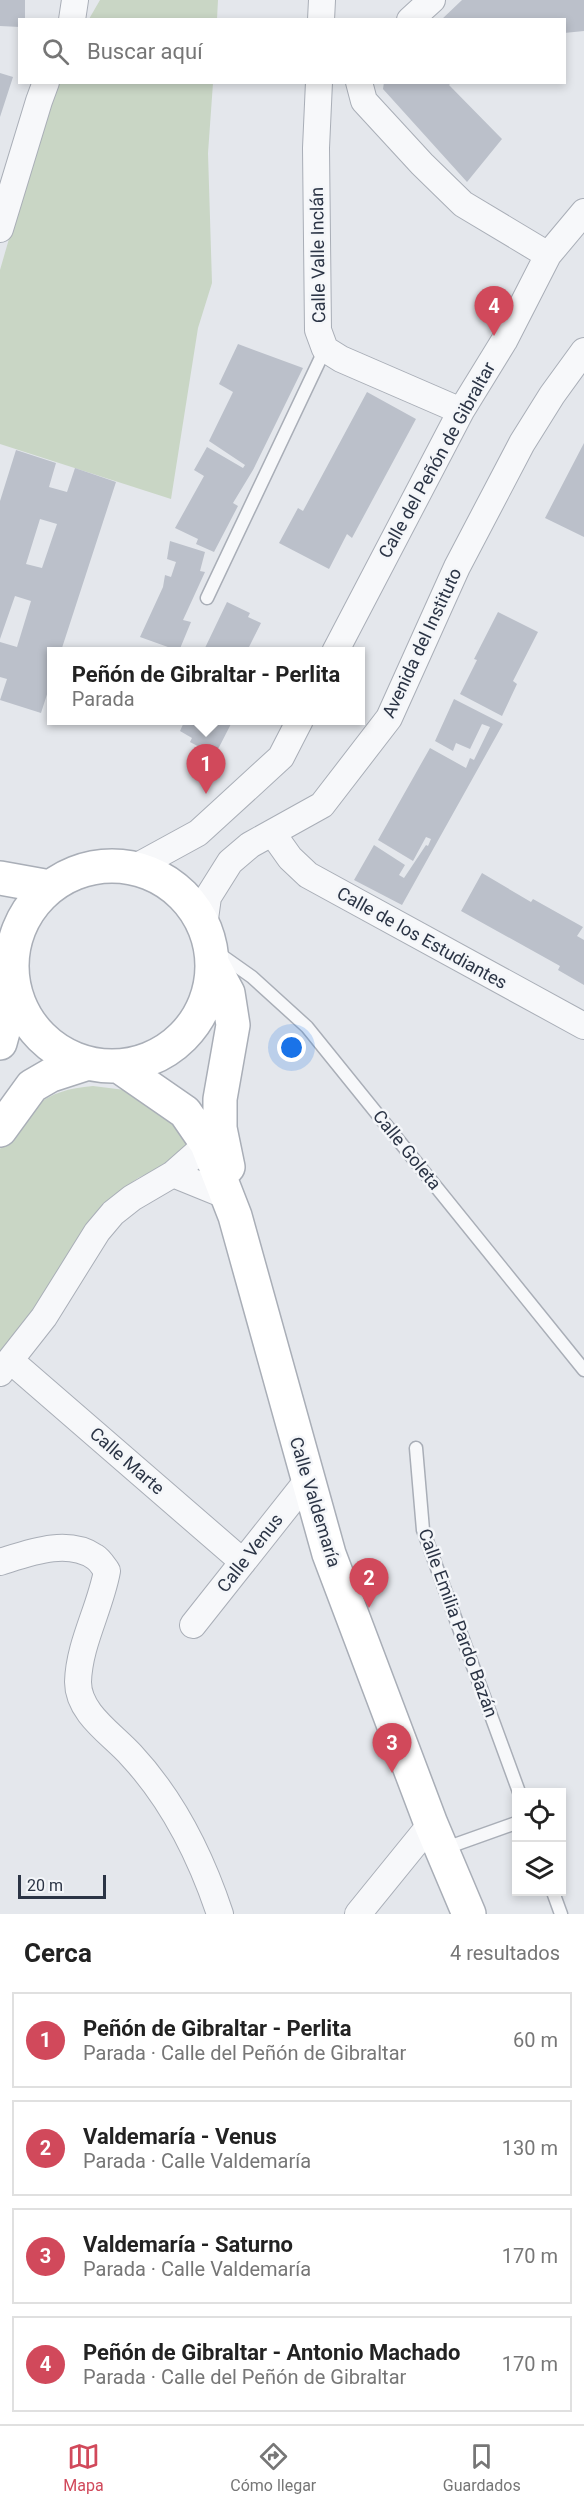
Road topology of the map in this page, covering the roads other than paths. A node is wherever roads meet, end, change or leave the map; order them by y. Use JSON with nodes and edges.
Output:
{"nodes":[{"id":1,"x":75,"y":0,"type":"edge"},
{"id":2,"x":322,"y":0,"type":"edge"},
{"id":3,"x":398,"y":0,"type":"edge"},
{"id":4,"x":432,"y":0,"type":"edge"},
{"id":5,"x":72,"y":18,"type":"edge"},
{"id":6,"x":321,"y":18,"type":"edge"},
{"id":7,"x":408,"y":18,"type":"edge"},
{"id":8,"x":411,"y":18,"type":"edge"},
{"id":9,"x":45,"y":84,"type":"edge"},
{"id":10,"x":319,"y":84,"type":"edge"},
{"id":11,"x":360,"y":84,"type":"edge"},
{"id":12,"x":584,"y":212,"type":"edge"},
{"id":13,"x":0,"y":229,"type":"edge"},
{"id":14,"x":548,"y":255,"type":"junction"},
{"id":15,"x":325,"y":349,"type":"junction"},
{"id":16,"x":584,"y":351,"type":"edge"},
{"id":17,"x":461,"y":411,"type":"junction"},
{"id":18,"x":207,"y":598,"type":"dead end"},
{"id":19,"x":336,"y":647,"type":"edge"},
{"id":20,"x":298,"y":725,"type":"edge"},
{"id":21,"x":273,"y":834,"type":"junction"},
{"id":22,"x":134,"y":868,"type":"junction"},
{"id":23,"x":0,"y":878,"type":"edge"},
{"id":24,"x":50,"y":887,"type":"junction"},
{"id":25,"x":209,"y":946,"type":"junction"},
{"id":26,"x":8,"y":969,"type":"edge"},
{"id":27,"x":584,"y":1026,"type":"edge"},
{"id":28,"x":0,"y":1043,"type":"edge"},
{"id":29,"x":85,"y":1064,"type":"junction"},
{"id":30,"x":120,"y":1067,"type":"junction"},
{"id":31,"x":0,"y":1130,"type":"edge"},
{"id":32,"x":214,"y":1136,"type":"junction"},
{"id":33,"x":173,"y":1173,"type":"junction"},
{"id":34,"x":231,"y":1206,"type":"junction"},
{"id":35,"x":5,"y":1367,"type":"edge"},
{"id":36,"x":584,"y":1370,"type":"edge"},
{"id":37,"x":416,"y":1448,"type":"dead end"},
{"id":38,"x":308,"y":1481,"type":"junction"},
{"id":39,"x":0,"y":1562,"type":"edge"},
{"id":40,"x":243,"y":1562,"type":"junction"},
{"id":41,"x":193,"y":1625,"type":"dead end"},
{"id":42,"x":518,"y":1788,"type":"edge"},
{"id":43,"x":512,"y":1824,"type":"edge"},
{"id":44,"x":436,"y":1837,"type":"junction"},
{"id":45,"x":554,"y":1896,"type":"edge"},
{"id":46,"x":220,"y":1914,"type":"edge"},
{"id":47,"x":358,"y":1914,"type":"edge"},
{"id":48,"x":469,"y":1914,"type":"edge"},
{"id":49,"x":561,"y":1914,"type":"edge"}],
"edges":[{"from":1,"to":5,"type":"street"},
{"from":2,"to":6,"type":"street"},
{"from":3,"to":7,"type":"street"},
{"from":4,"to":8,"type":"street"},
{"from":9,"to":13,"type":"street"},
{"from":10,"to":15,"type":"street","name":"Calle Valle Inclán"},
{"from":11,"to":14,"type":"street"},
{"from":12,"to":14,"type":"street","name":"Calle del Peñón de Gibraltar"},
{"from":14,"to":17,"type":"street","name":"Calle del Peñón de Gibraltar"},
{"from":15,"to":17,"type":"street","name":"Calle Valle Inclán"},
{"from":15,"to":18,"type":"lane"},
{"from":16,"to":21,"type":"street","name":"Avenida del Instituto"},
{"from":17,"to":19,"type":"street","name":"Calle del Peñón de Gibraltar"},
{"from":20,"to":22,"type":"street"},
{"from":21,"to":25,"type":"street","name":"Avenida del Instituto"},
{"from":21,"to":27,"type":"street","name":"Calle de los Estudiantes"},
{"from":22,"to":24,"type":"main road"},
{"from":22,"to":25,"type":"main road"},
{"from":23,"to":24,"type":"main road"},
{"from":24,"to":26,"type":"main road"},
{"from":25,"to":30,"type":"main road"},
{"from":25,"to":32,"type":"main road","name":"Calle Valdemaría"},
{"from":25,"to":36,"type":"lane","name":"Calle Goleta"},
{"from":26,"to":28,"type":"main road"},
{"from":26,"to":29,"type":"main road"},
{"from":29,"to":30,"type":"main road"},
{"from":29,"to":31,"type":"main road"},
{"from":30,"to":32,"type":"main road","name":"Calle Valdemaría"},
{"from":32,"to":33,"type":"street"},
{"from":32,"to":34,"type":"main road","name":"Calle Valdemaría"},
{"from":33,"to":34,"type":"street"},
{"from":33,"to":35,"type":"street"},
{"from":34,"to":38,"type":"main road","name":"Calle Valdemaría"},
{"from":35,"to":40,"type":"street","name":"Calle Marte"},
{"from":37,"to":42,"type":"lane","name":"Calle Emilia Pardo Bazán"},
{"from":38,"to":40,"type":"street","name":"Calle Venus"},
{"from":38,"to":44,"type":"main road","name":"Calle Valdemaría"},
{"from":39,"to":46,"type":"street"},
{"from":40,"to":41,"type":"street","name":"Calle Venus"},
{"from":43,"to":44,"type":"lane"},
{"from":44,"to":47,"type":"street"},
{"from":44,"to":48,"type":"main road","name":"Calle Valdemaría"},
{"from":45,"to":49,"type":"lane"}]}
